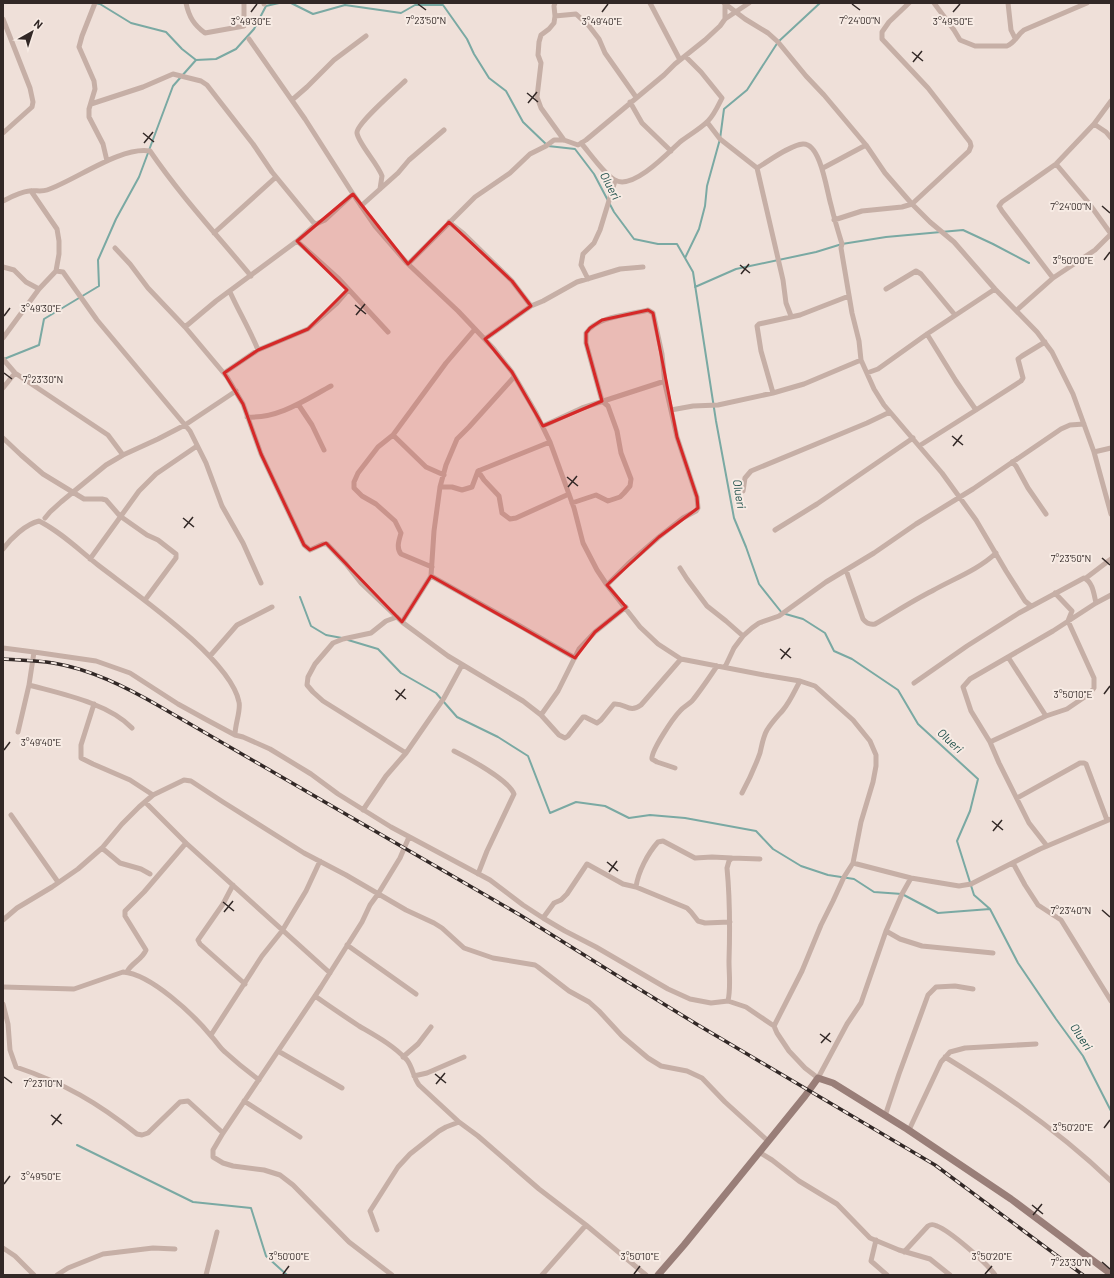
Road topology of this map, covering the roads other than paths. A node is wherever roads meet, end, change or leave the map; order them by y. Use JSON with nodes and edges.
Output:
{"nodes":[{"id":1,"x":186,"y":3,"type":"edge"},
{"id":2,"x":244,"y":3,"type":"edge"},
{"id":3,"x":555,"y":3,"type":"edge"},
{"id":4,"x":650,"y":3,"type":"edge"},
{"id":5,"x":749,"y":3,"type":"edge"},
{"id":6,"x":909,"y":3,"type":"edge"},
{"id":7,"x":934,"y":3,"type":"edge"},
{"id":8,"x":1008,"y":3,"type":"edge"},
{"id":9,"x":1087,"y":3,"type":"edge"},
{"id":10,"x":94,"y":4,"type":"edge"},
{"id":11,"x":724,"y":4,"type":"edge"},
{"id":12,"x":736,"y":13,"type":"junction"},
{"id":13,"x":555,"y":16,"type":"junction"},
{"id":14,"x":3,"y":19,"type":"edge"},
{"id":15,"x":726,"y":19,"type":"junction"},
{"id":16,"x":366,"y":36,"type":"dead end"},
{"id":17,"x":1016,"y":38,"type":"junction"},
{"id":18,"x":249,"y":39,"type":"dead end"},
{"id":19,"x":685,"y":56,"type":"junction"},
{"id":20,"x":680,"y":60,"type":"junction"},
{"id":21,"x":405,"y":81,"type":"dead end"},
{"id":22,"x":636,"y":98,"type":"junction"},
{"id":23,"x":292,"y":100,"type":"junction"},
{"id":24,"x":1111,"y":101,"type":"edge"},
{"id":25,"x":630,"y":102,"type":"junction"},
{"id":26,"x":90,"y":104,"type":"junction"},
{"id":27,"x":707,"y":122,"type":"junction"},
{"id":28,"x":1094,"y":124,"type":"junction"},
{"id":29,"x":444,"y":130,"type":"dead end"},
{"id":30,"x":3,"y":134,"type":"edge"},
{"id":31,"x":1111,"y":138,"type":"edge"},
{"id":32,"x":564,"y":140,"type":"junction"},
{"id":33,"x":581,"y":143,"type":"junction"},
{"id":34,"x":866,"y":146,"type":"junction"},
{"id":35,"x":671,"y":151,"type":"junction"},
{"id":36,"x":107,"y":161,"type":"junction"},
{"id":37,"x":1056,"y":164,"type":"junction"},
{"id":38,"x":757,"y":168,"type":"junction"},
{"id":39,"x":823,"y":168,"type":"junction"},
{"id":40,"x":276,"y":177,"type":"junction"},
{"id":41,"x":615,"y":181,"type":"junction"},
{"id":42,"x":380,"y":189,"type":"junction"},
{"id":43,"x":31,"y":191,"type":"junction"},
{"id":44,"x":353,"y":194,"type":"junction"},
{"id":45,"x":3,"y":201,"type":"edge"},
{"id":46,"x":912,"y":204,"type":"junction"},
{"id":47,"x":361,"y":206,"type":"junction"},
{"id":48,"x":834,"y":220,"type":"junction"},
{"id":49,"x":449,"y":222,"type":"junction"},
{"id":50,"x":316,"y":224,"type":"junction"},
{"id":51,"x":214,"y":233,"type":"junction"},
{"id":52,"x":1111,"y":234,"type":"edge"},
{"id":53,"x":297,"y":241,"type":"junction"},
{"id":54,"x":115,"y":248,"type":"dead end"},
{"id":55,"x":408,"y":264,"type":"junction"},
{"id":56,"x":643,"y":267,"type":"dead end"},
{"id":57,"x":3,"y":268,"type":"edge"},
{"id":58,"x":56,"y":271,"type":"junction"},
{"id":59,"x":251,"y":276,"type":"junction"},
{"id":60,"x":1053,"y":278,"type":"junction"},
{"id":61,"x":588,"y":279,"type":"junction"},
{"id":62,"x":39,"y":289,"type":"junction"},
{"id":63,"x":886,"y":289,"type":"dead end"},
{"id":64,"x":995,"y":289,"type":"junction"},
{"id":65,"x":348,"y":290,"type":"junction"},
{"id":66,"x":230,"y":292,"type":"junction"},
{"id":67,"x":849,"y":296,"type":"junction"},
{"id":68,"x":531,"y":306,"type":"junction"},
{"id":69,"x":1017,"y":310,"type":"junction"},
{"id":70,"x":955,"y":315,"type":"junction"},
{"id":71,"x":791,"y":316,"type":"junction"},
{"id":72,"x":185,"y":327,"type":"junction"},
{"id":73,"x":475,"y":329,"type":"junction"},
{"id":74,"x":388,"y":332,"type":"dead end"},
{"id":75,"x":927,"y":334,"type":"junction"},
{"id":76,"x":3,"y":338,"type":"edge"},
{"id":77,"x":484,"y":339,"type":"junction"},
{"id":78,"x":1045,"y":342,"type":"junction"},
{"id":79,"x":258,"y":350,"type":"junction"},
{"id":80,"x":3,"y":359,"type":"edge"},
{"id":81,"x":861,"y":360,"type":"junction"},
{"id":82,"x":15,"y":373,"type":"junction"},
{"id":83,"x":224,"y":373,"type":"junction"},
{"id":84,"x":867,"y":373,"type":"junction"},
{"id":85,"x":514,"y":377,"type":"junction"},
{"id":86,"x":665,"y":382,"type":"junction"},
{"id":87,"x":331,"y":386,"type":"dead end"},
{"id":88,"x":3,"y":388,"type":"edge"},
{"id":89,"x":236,"y":391,"type":"junction"},
{"id":90,"x":773,"y":393,"type":"junction"},
{"id":91,"x":602,"y":402,"type":"junction"},
{"id":92,"x":298,"y":404,"type":"junction"},
{"id":93,"x":671,"y":410,"type":"junction"},
{"id":94,"x":976,"y":410,"type":"junction"},
{"id":95,"x":890,"y":412,"type":"junction"},
{"id":96,"x":247,"y":417,"type":"junction"},
{"id":97,"x":1084,"y":424,"type":"junction"},
{"id":98,"x":185,"y":425,"type":"junction"},
{"id":99,"x":543,"y":426,"type":"junction"},
{"id":100,"x":393,"y":435,"type":"junction"},
{"id":101,"x":3,"y":438,"type":"edge"},
{"id":102,"x":912,"y":438,"type":"junction"},
{"id":103,"x":550,"y":442,"type":"junction"},
{"id":104,"x":197,"y":446,"type":"junction"},
{"id":105,"x":918,"y":446,"type":"junction"},
{"id":106,"x":1111,"y":448,"type":"edge"},
{"id":107,"x":324,"y":450,"type":"dead end"},
{"id":108,"x":1094,"y":452,"type":"junction"},
{"id":109,"x":123,"y":454,"type":"junction"},
{"id":110,"x":1012,"y":462,"type":"junction"},
{"id":111,"x":478,"y":471,"type":"junction"},
{"id":112,"x":444,"y":475,"type":"junction"},
{"id":113,"x":440,"y":487,"type":"junction"},
{"id":114,"x":743,"y":491,"type":"dead end"},
{"id":115,"x":72,"y":493,"type":"junction"},
{"id":116,"x":569,"y":494,"type":"junction"},
{"id":117,"x":959,"y":497,"type":"junction"},
{"id":118,"x":572,"y":503,"type":"junction"},
{"id":119,"x":1046,"y":514,"type":"dead end"},
{"id":120,"x":1111,"y":514,"type":"edge"},
{"id":121,"x":120,"y":516,"type":"junction"},
{"id":122,"x":45,"y":518,"type":"dead end"},
{"id":123,"x":775,"y":530,"type":"dead end"},
{"id":124,"x":3,"y":549,"type":"edge"},
{"id":125,"x":996,"y":553,"type":"junction"},
{"id":126,"x":90,"y":559,"type":"junction"},
{"id":127,"x":1111,"y":559,"type":"edge"},
{"id":128,"x":432,"y":567,"type":"junction"},
{"id":129,"x":680,"y":568,"type":"dead end"},
{"id":130,"x":846,"y":570,"type":"junction"},
{"id":131,"x":431,"y":576,"type":"junction"},
{"id":132,"x":1086,"y":578,"type":"junction"},
{"id":133,"x":260,"y":583,"type":"dead end"},
{"id":134,"x":607,"y":585,"type":"junction"},
{"id":135,"x":1055,"y":593,"type":"junction"},
{"id":136,"x":1111,"y":595,"type":"edge"},
{"id":137,"x":145,"y":600,"type":"junction"},
{"id":138,"x":1096,"y":603,"type":"junction"},
{"id":139,"x":1030,"y":606,"type":"junction"},
{"id":140,"x":272,"y":607,"type":"dead end"},
{"id":141,"x":626,"y":608,"type":"junction"},
{"id":142,"x":400,"y":619,"type":"junction"},
{"id":143,"x":1068,"y":621,"type":"junction"},
{"id":144,"x":743,"y":636,"type":"junction"},
{"id":145,"x":3,"y":648,"type":"edge"},
{"id":146,"x":34,"y":652,"type":"junction"},
{"id":147,"x":210,"y":656,"type":"junction"},
{"id":148,"x":1008,"y":657,"type":"junction"},
{"id":149,"x":575,"y":658,"type":"junction"},
{"id":150,"x":681,"y":659,"type":"junction"},
{"id":151,"x":462,"y":665,"type":"junction"},
{"id":152,"x":718,"y":666,"type":"junction"},
{"id":153,"x":725,"y":667,"type":"junction"},
{"id":154,"x":800,"y":681,"type":"junction"},
{"id":155,"x":914,"y":683,"type":"dead end"},
{"id":156,"x":29,"y":685,"type":"junction"},
{"id":157,"x":94,"y":704,"type":"junction"},
{"id":158,"x":542,"y":715,"type":"junction"},
{"id":159,"x":1046,"y":716,"type":"junction"},
{"id":160,"x":132,"y":728,"type":"dead end"},
{"id":161,"x":18,"y":732,"type":"dead end"},
{"id":162,"x":236,"y":735,"type":"junction"},
{"id":163,"x":990,"y":742,"type":"junction"},
{"id":164,"x":454,"y":751,"type":"dead end"},
{"id":165,"x":406,"y":753,"type":"junction"},
{"id":166,"x":675,"y":768,"type":"dead end"},
{"id":167,"x":742,"y":793,"type":"dead end"},
{"id":168,"x":153,"y":795,"type":"junction"},
{"id":169,"x":1017,"y":798,"type":"junction"},
{"id":170,"x":145,"y":802,"type":"junction"},
{"id":171,"x":363,"y":810,"type":"junction"},
{"id":172,"x":11,"y":815,"type":"dead end"},
{"id":173,"x":1109,"y":820,"type":"edge"},
{"id":174,"x":409,"y":837,"type":"junction"},
{"id":175,"x":186,"y":843,"type":"junction"},
{"id":176,"x":1047,"y":846,"type":"junction"},
{"id":177,"x":102,"y":848,"type":"junction"},
{"id":178,"x":732,"y":858,"type":"junction"},
{"id":179,"x":760,"y":859,"type":"dead end"},
{"id":180,"x":320,"y":861,"type":"junction"},
{"id":181,"x":853,"y":863,"type":"junction"},
{"id":182,"x":1013,"y":863,"type":"junction"},
{"id":183,"x":150,"y":874,"type":"dead end"},
{"id":184,"x":478,"y":874,"type":"junction"},
{"id":185,"x":911,"y":878,"type":"junction"},
{"id":186,"x":58,"y":882,"type":"junction"},
{"id":187,"x":233,"y":885,"type":"junction"},
{"id":188,"x":636,"y":887,"type":"junction"},
{"id":189,"x":378,"y":894,"type":"junction"},
{"id":190,"x":543,"y":918,"type":"junction"},
{"id":191,"x":3,"y":920,"type":"edge"},
{"id":192,"x":730,"y":922,"type":"junction"},
{"id":193,"x":282,"y":931,"type":"junction"},
{"id":194,"x":886,"y":931,"type":"junction"},
{"id":195,"x":347,"y":945,"type":"junction"},
{"id":196,"x":993,"y":954,"type":"dead end"},
{"id":197,"x":127,"y":972,"type":"junction"},
{"id":198,"x":330,"y":974,"type":"junction"},
{"id":199,"x":245,"y":984,"type":"junction"},
{"id":200,"x":3,"y":987,"type":"edge"},
{"id":201,"x":973,"y":989,"type":"dead end"},
{"id":202,"x":416,"y":994,"type":"dead end"},
{"id":203,"x":315,"y":996,"type":"junction"},
{"id":204,"x":728,"y":1001,"type":"junction"},
{"id":205,"x":1111,"y":1001,"type":"edge"},
{"id":206,"x":3,"y":1004,"type":"edge"},
{"id":207,"x":774,"y":1026,"type":"junction"},
{"id":208,"x":431,"y":1027,"type":"dead end"},
{"id":209,"x":211,"y":1036,"type":"junction"},
{"id":210,"x":1036,"y":1044,"type":"dead end"},
{"id":211,"x":278,"y":1051,"type":"junction"},
{"id":212,"x":403,"y":1056,"type":"junction"},
{"id":213,"x":464,"y":1057,"type":"dead end"},
{"id":214,"x":945,"y":1057,"type":"junction"},
{"id":215,"x":414,"y":1076,"type":"junction"},
{"id":216,"x":818,"y":1078,"type":"junction"},
{"id":217,"x":258,"y":1080,"type":"junction"},
{"id":218,"x":342,"y":1088,"type":"dead end"},
{"id":219,"x":244,"y":1101,"type":"junction"},
{"id":220,"x":885,"y":1116,"type":"junction"},
{"id":221,"x":459,"y":1122,"type":"junction"},
{"id":222,"x":909,"y":1130,"type":"junction"},
{"id":223,"x":223,"y":1132,"type":"junction"},
{"id":224,"x":300,"y":1138,"type":"dead end"},
{"id":225,"x":768,"y":1141,"type":"junction"},
{"id":226,"x":759,"y":1152,"type":"junction"},
{"id":227,"x":1111,"y":1181,"type":"edge"},
{"id":228,"x":586,"y":1225,"type":"junction"},
{"id":229,"x":377,"y":1230,"type":"dead end"},
{"id":230,"x":217,"y":1232,"type":"dead end"},
{"id":231,"x":876,"y":1240,"type":"junction"},
{"id":232,"x":3,"y":1248,"type":"edge"},
{"id":233,"x":175,"y":1249,"type":"dead end"},
{"id":234,"x":904,"y":1252,"type":"junction"},
{"id":235,"x":31,"y":1274,"type":"edge"},
{"id":236,"x":1111,"y":1274,"type":"edge"},
{"id":237,"x":57,"y":1275,"type":"edge"},
{"id":238,"x":206,"y":1275,"type":"edge"},
{"id":239,"x":392,"y":1275,"type":"edge"},
{"id":240,"x":542,"y":1275,"type":"edge"},
{"id":241,"x":646,"y":1275,"type":"edge"},
{"id":242,"x":658,"y":1275,"type":"edge"},
{"id":243,"x":887,"y":1275,"type":"edge"},
{"id":244,"x":950,"y":1275,"type":"edge"},
{"id":245,"x":995,"y":1275,"type":"edge"}],
"edges":[{"from":1,"to":2,"type":"street"},
{"from":3,"to":13,"type":"street"},
{"from":4,"to":20,"type":"street"},
{"from":5,"to":12,"type":"street"},
{"from":6,"to":46,"type":"street"},
{"from":7,"to":17,"type":"street"},
{"from":8,"to":17,"type":"street"},
{"from":9,"to":17,"type":"street"},
{"from":10,"to":26,"type":"street"},
{"from":11,"to":12,"type":"street"},
{"from":11,"to":15,"type":"street"},
{"from":12,"to":15,"type":"street"},
{"from":12,"to":34,"type":"street"},
{"from":13,"to":22,"type":"street"},
{"from":13,"to":32,"type":"street"},
{"from":14,"to":30,"type":"street"},
{"from":15,"to":19,"type":"street"},
{"from":16,"to":23,"type":"street"},
{"from":18,"to":23,"type":"street"},
{"from":19,"to":20,"type":"street"},
{"from":19,"to":27,"type":"street"},
{"from":20,"to":22,"type":"street"},
{"from":21,"to":42,"type":"street"},
{"from":22,"to":25,"type":"street"},
{"from":23,"to":44,"type":"street"},
{"from":24,"to":28,"type":"street"},
{"from":25,"to":33,"type":"street"},
{"from":25,"to":35,"type":"street"},
{"from":26,"to":36,"type":"street"},
{"from":26,"to":40,"type":"street"},
{"from":27,"to":35,"type":"street"},
{"from":27,"to":38,"type":"street"},
{"from":28,"to":31,"type":"street"},
{"from":28,"to":37,"type":"street"},
{"from":29,"to":42,"type":"street"},
{"from":32,"to":33,"type":"street"},
{"from":32,"to":49,"type":"street"},
{"from":33,"to":41,"type":"street"},
{"from":34,"to":39,"type":"street"},
{"from":34,"to":46,"type":"street"},
{"from":35,"to":41,"type":"street"},
{"from":36,"to":43,"type":"street"},
{"from":36,"to":51,"type":"street"},
{"from":37,"to":52,"type":"street"},
{"from":37,"to":60,"type":"street"},
{"from":38,"to":39,"type":"street"},
{"from":38,"to":71,"type":"street"},
{"from":39,"to":48,"type":"street"},
{"from":40,"to":50,"type":"street"},
{"from":40,"to":51,"type":"street"},
{"from":41,"to":61,"type":"street"},
{"from":42,"to":47,"type":"street"},
{"from":43,"to":45,"type":"street"},
{"from":43,"to":58,"type":"street"},
{"from":44,"to":47,"type":"street"},
{"from":44,"to":50,"type":"street"},
{"from":46,"to":48,"type":"street"},
{"from":46,"to":64,"type":"street"},
{"from":47,"to":55,"type":"street"},
{"from":48,"to":67,"type":"street"},
{"from":49,"to":55,"type":"street"},
{"from":49,"to":68,"type":"street"},
{"from":50,"to":53,"type":"street"},
{"from":51,"to":59,"type":"street"},
{"from":52,"to":60,"type":"street"},
{"from":53,"to":59,"type":"street"},
{"from":53,"to":65,"type":"street"},
{"from":54,"to":72,"type":"street"},
{"from":55,"to":73,"type":"street"},
{"from":56,"to":61,"type":"street"},
{"from":57,"to":62,"type":"street"},
{"from":58,"to":62,"type":"street"},
{"from":58,"to":98,"type":"street"},
{"from":59,"to":66,"type":"street"},
{"from":60,"to":69,"type":"street"},
{"from":61,"to":68,"type":"street"},
{"from":62,"to":76,"type":"street"},
{"from":63,"to":70,"type":"street"},
{"from":64,"to":69,"type":"street"},
{"from":64,"to":70,"type":"street"},
{"from":65,"to":74,"type":"street"},
{"from":65,"to":79,"type":"street"},
{"from":66,"to":72,"type":"street"},
{"from":66,"to":79,"type":"street"},
{"from":67,"to":71,"type":"street"},
{"from":67,"to":81,"type":"street"},
{"from":68,"to":77,"type":"street"},
{"from":69,"to":78,"type":"street"},
{"from":70,"to":75,"type":"street"},
{"from":71,"to":90,"type":"street"},
{"from":72,"to":83,"type":"street"},
{"from":73,"to":77,"type":"street"},
{"from":73,"to":100,"type":"street"},
{"from":75,"to":84,"type":"street"},
{"from":75,"to":94,"type":"street"},
{"from":77,"to":85,"type":"street"},
{"from":78,"to":94,"type":"street"},
{"from":78,"to":97,"type":"street"},
{"from":79,"to":83,"type":"street"},
{"from":80,"to":82,"type":"street"},
{"from":81,"to":84,"type":"street"},
{"from":81,"to":90,"type":"street"},
{"from":82,"to":88,"type":"street"},
{"from":82,"to":109,"type":"street"},
{"from":83,"to":89,"type":"street"},
{"from":84,"to":95,"type":"street"},
{"from":85,"to":99,"type":"street"},
{"from":85,"to":112,"type":"street"},
{"from":86,"to":91,"type":"street"},
{"from":86,"to":91,"type":"street"},
{"from":86,"to":93,"type":"street"},
{"from":87,"to":92,"type":"street"},
{"from":89,"to":96,"type":"street"},
{"from":89,"to":98,"type":"street"},
{"from":90,"to":93,"type":"street"},
{"from":91,"to":99,"type":"street"},
{"from":91,"to":118,"type":"street"},
{"from":92,"to":96,"type":"street"},
{"from":92,"to":107,"type":"street"},
{"from":93,"to":134,"type":"street"},
{"from":94,"to":105,"type":"street"},
{"from":95,"to":102,"type":"street"},
{"from":95,"to":114,"type":"street"},
{"from":96,"to":142,"type":"street"},
{"from":97,"to":108,"type":"street"},
{"from":97,"to":110,"type":"street"},
{"from":98,"to":104,"type":"street"},
{"from":98,"to":109,"type":"street"},
{"from":99,"to":103,"type":"street"},
{"from":100,"to":112,"type":"street"},
{"from":100,"to":128,"type":"street"},
{"from":101,"to":115,"type":"street"},
{"from":102,"to":105,"type":"street"},
{"from":102,"to":123,"type":"street"},
{"from":103,"to":111,"type":"street"},
{"from":103,"to":116,"type":"street"},
{"from":104,"to":121,"type":"street"},
{"from":104,"to":133,"type":"street"},
{"from":105,"to":117,"type":"street"},
{"from":106,"to":108,"type":"street"},
{"from":108,"to":120,"type":"street"},
{"from":109,"to":115,"type":"street"},
{"from":110,"to":117,"type":"street"},
{"from":110,"to":119,"type":"street"},
{"from":111,"to":113,"type":"street"},
{"from":111,"to":116,"type":"street"},
{"from":112,"to":113,"type":"street"},
{"from":113,"to":128,"type":"street"},
{"from":115,"to":121,"type":"street"},
{"from":115,"to":122,"type":"street"},
{"from":116,"to":118,"type":"street"},
{"from":117,"to":125,"type":"street"},
{"from":117,"to":130,"type":"street"},
{"from":118,"to":134,"type":"street"},
{"from":121,"to":126,"type":"street"},
{"from":121,"to":137,"type":"street"},
{"from":124,"to":126,"type":"street"},
{"from":125,"to":130,"type":"street"},
{"from":125,"to":139,"type":"street"},
{"from":126,"to":137,"type":"street"},
{"from":127,"to":132,"type":"street"},
{"from":128,"to":131,"type":"street"},
{"from":129,"to":144,"type":"street"},
{"from":130,"to":144,"type":"street"},
{"from":131,"to":142,"type":"street"},
{"from":131,"to":149,"type":"street"},
{"from":132,"to":135,"type":"street"},
{"from":132,"to":138,"type":"street"},
{"from":134,"to":141,"type":"street"},
{"from":135,"to":139,"type":"street"},
{"from":135,"to":143,"type":"street"},
{"from":136,"to":138,"type":"street"},
{"from":137,"to":147,"type":"street"},
{"from":138,"to":143,"type":"street"},
{"from":139,"to":155,"type":"street"},
{"from":140,"to":147,"type":"street"},
{"from":141,"to":149,"type":"street"},
{"from":141,"to":150,"type":"street"},
{"from":142,"to":151,"type":"street"},
{"from":142,"to":165,"type":"street"},
{"from":143,"to":148,"type":"street"},
{"from":143,"to":159,"type":"street"},
{"from":144,"to":153,"type":"street"},
{"from":145,"to":146,"type":"street"},
{"from":146,"to":156,"type":"street"},
{"from":146,"to":162,"type":"street"},
{"from":147,"to":162,"type":"street"},
{"from":148,"to":159,"type":"street"},
{"from":148,"to":163,"type":"street"},
{"from":149,"to":158,"type":"street"},
{"from":150,"to":152,"type":"street"},
{"from":150,"to":158,"type":"street"},
{"from":151,"to":158,"type":"street"},
{"from":151,"to":165,"type":"street"},
{"from":152,"to":153,"type":"street"},
{"from":152,"to":166,"type":"street"},
{"from":153,"to":154,"type":"street"},
{"from":154,"to":167,"type":"street"},
{"from":154,"to":181,"type":"street"},
{"from":156,"to":157,"type":"street"},
{"from":156,"to":161,"type":"street"},
{"from":157,"to":160,"type":"street"},
{"from":157,"to":168,"type":"street"},
{"from":159,"to":163,"type":"street"},
{"from":162,"to":171,"type":"street"},
{"from":163,"to":169,"type":"street"},
{"from":164,"to":184,"type":"street"},
{"from":165,"to":171,"type":"street"},
{"from":168,"to":170,"type":"street"},
{"from":168,"to":180,"type":"street"},
{"from":169,"to":173,"type":"street"},
{"from":169,"to":176,"type":"street"},
{"from":170,"to":175,"type":"street"},
{"from":170,"to":177,"type":"street"},
{"from":171,"to":174,"type":"street"},
{"from":172,"to":186,"type":"street"},
{"from":173,"to":176,"type":"street"},
{"from":174,"to":184,"type":"street"},
{"from":174,"to":189,"type":"street"},
{"from":175,"to":187,"type":"street"},
{"from":175,"to":197,"type":"street"},
{"from":176,"to":182,"type":"street"},
{"from":177,"to":183,"type":"street"},
{"from":177,"to":186,"type":"street"},
{"from":178,"to":179,"type":"street"},
{"from":178,"to":188,"type":"street"},
{"from":178,"to":192,"type":"street"},
{"from":180,"to":189,"type":"street"},
{"from":180,"to":193,"type":"street"},
{"from":181,"to":185,"type":"street"},
{"from":181,"to":207,"type":"street"},
{"from":182,"to":185,"type":"street"},
{"from":182,"to":205,"type":"street"},
{"from":184,"to":190,"type":"street"},
{"from":185,"to":194,"type":"street"},
{"from":186,"to":191,"type":"street"},
{"from":187,"to":193,"type":"street"},
{"from":187,"to":199,"type":"street"},
{"from":188,"to":190,"type":"street"},
{"from":188,"to":192,"type":"street"},
{"from":189,"to":195,"type":"street"},
{"from":189,"to":225,"type":"street"},
{"from":190,"to":204,"type":"street"},
{"from":192,"to":204,"type":"street"},
{"from":193,"to":198,"type":"street"},
{"from":193,"to":199,"type":"street"},
{"from":194,"to":196,"type":"street"},
{"from":194,"to":216,"type":"street"},
{"from":195,"to":198,"type":"street"},
{"from":195,"to":202,"type":"street"},
{"from":197,"to":200,"type":"street"},
{"from":197,"to":209,"type":"street"},
{"from":198,"to":203,"type":"street"},
{"from":199,"to":209,"type":"street"},
{"from":201,"to":220,"type":"street"},
{"from":203,"to":211,"type":"street"},
{"from":203,"to":212,"type":"street"},
{"from":204,"to":207,"type":"street"},
{"from":206,"to":223,"type":"street"},
{"from":207,"to":216,"type":"street"},
{"from":208,"to":212,"type":"street"},
{"from":209,"to":217,"type":"street"},
{"from":210,"to":214,"type":"street"},
{"from":211,"to":217,"type":"street"},
{"from":211,"to":218,"type":"street"},
{"from":212,"to":215,"type":"street"},
{"from":213,"to":215,"type":"street"},
{"from":214,"to":222,"type":"street"},
{"from":214,"to":227,"type":"street"},
{"from":215,"to":221,"type":"street"},
{"from":216,"to":220,"type":"street"},
{"from":216,"to":225,"type":"street"},
{"from":217,"to":219,"type":"street"},
{"from":219,"to":223,"type":"street"},
{"from":219,"to":224,"type":"street"},
{"from":220,"to":222,"type":"street"},
{"from":221,"to":228,"type":"street"},
{"from":221,"to":229,"type":"street"},
{"from":222,"to":236,"type":"street"},
{"from":223,"to":239,"type":"street"},
{"from":225,"to":226,"type":"street"},
{"from":226,"to":231,"type":"street"},
{"from":226,"to":242,"type":"street"},
{"from":228,"to":240,"type":"street"},
{"from":228,"to":241,"type":"street"},
{"from":230,"to":238,"type":"street"},
{"from":231,"to":234,"type":"street"},
{"from":231,"to":243,"type":"street"},
{"from":232,"to":235,"type":"street"},
{"from":233,"to":237,"type":"street"},
{"from":234,"to":244,"type":"street"},
{"from":234,"to":245,"type":"street"}]}
